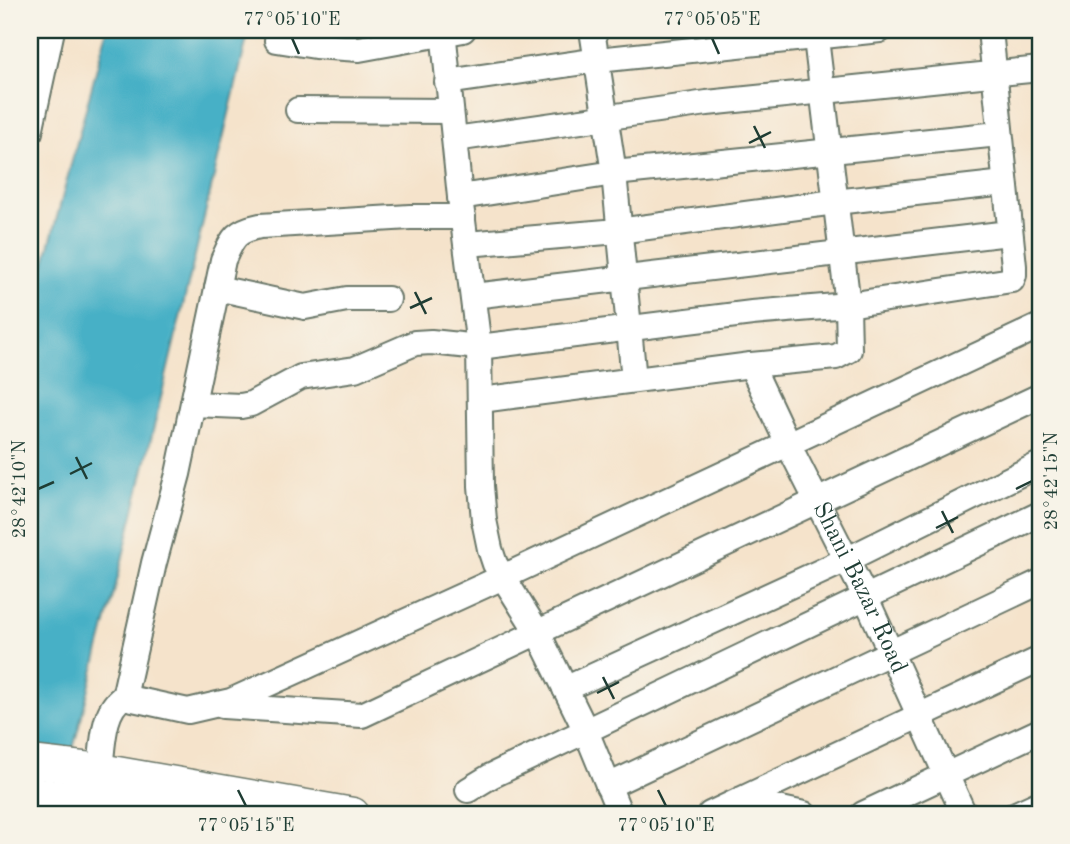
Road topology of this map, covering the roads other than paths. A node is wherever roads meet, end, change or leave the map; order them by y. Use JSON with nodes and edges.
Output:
{"nodes":[{"id":1,"x":52,"y":30,"type":"edge"},
{"id":2,"x":593,"y":30,"type":"edge"},
{"id":3,"x":880,"y":30,"type":"edge"},
{"id":4,"x":990,"y":30,"type":"edge"},
{"id":5,"x":449,"y":31,"type":"edge"},
{"id":6,"x":815,"y":33,"type":"edge"},
{"id":7,"x":277,"y":40,"type":"dead end"},
{"id":8,"x":38,"y":55,"type":"edge"},
{"id":9,"x":598,"y":60,"type":"junction"},
{"id":10,"x":1040,"y":69,"type":"edge"},
{"id":11,"x":996,"y":75,"type":"junction"},
{"id":12,"x":447,"y":82,"type":"junction"},
{"id":13,"x":821,"y":90,"type":"junction"},
{"id":14,"x":298,"y":110,"type":"dead end"},
{"id":15,"x":451,"y":111,"type":"junction"},
{"id":16,"x":607,"y":118,"type":"junction"},
{"id":17,"x":30,"y":132,"type":"edge"},
{"id":18,"x":999,"y":134,"type":"junction"},
{"id":19,"x":455,"y":139,"type":"junction"},
{"id":20,"x":828,"y":150,"type":"junction"},
{"id":21,"x":614,"y":173,"type":"junction"},
{"id":22,"x":1004,"y":183,"type":"junction"},
{"id":23,"x":835,"y":202,"type":"junction"},
{"id":24,"x":461,"y":207,"type":"junction"},
{"id":25,"x":618,"y":230,"type":"junction"},
{"id":26,"x":1009,"y":233,"type":"junction"},
{"id":27,"x":467,"y":244,"type":"junction"},
{"id":28,"x":842,"y":254,"type":"junction"},
{"id":29,"x":623,"y":279,"type":"junction"},
{"id":30,"x":217,"y":288,"type":"junction"},
{"id":31,"x":473,"y":296,"type":"junction"},
{"id":32,"x":388,"y":299,"type":"dead end"},
{"id":33,"x":848,"y":305,"type":"junction"},
{"id":34,"x":1040,"y":326,"type":"edge"},
{"id":35,"x":628,"y":328,"type":"junction"},
{"id":36,"x":479,"y":347,"type":"junction"},
{"id":37,"x":751,"y":365,"type":"junction"},
{"id":38,"x":634,"y":380,"type":"junction"},
{"id":39,"x":1040,"y":396,"type":"edge"},
{"id":40,"x":481,"y":400,"type":"junction"},
{"id":41,"x":193,"y":404,"type":"junction"},
{"id":42,"x":788,"y":444,"type":"junction"},
{"id":43,"x":1040,"y":464,"type":"edge"},
{"id":44,"x":817,"y":501,"type":"junction"},
{"id":45,"x":1040,"y":514,"type":"edge"},
{"id":46,"x":846,"y":560,"type":"junction"},
{"id":47,"x":503,"y":577,"type":"junction"},
{"id":48,"x":1040,"y":582,"type":"edge"},
{"id":49,"x":865,"y":596,"type":"junction"},
{"id":50,"x":538,"y":633,"type":"junction"},
{"id":51,"x":891,"y":652,"type":"junction"},
{"id":52,"x":1040,"y":659,"type":"edge"},
{"id":53,"x":565,"y":689,"type":"junction"},
{"id":54,"x":124,"y":697,"type":"junction"},
{"id":55,"x":212,"y":705,"type":"junction"},
{"id":56,"x":919,"y":716,"type":"junction"},
{"id":57,"x":586,"y":731,"type":"junction"},
{"id":58,"x":1040,"y":731,"type":"edge"},
{"id":59,"x":30,"y":762,"type":"edge"},
{"id":60,"x":91,"y":769,"type":"junction"},
{"id":61,"x":946,"y":775,"type":"junction"},
{"id":62,"x":608,"y":786,"type":"junction"},
{"id":63,"x":468,"y":790,"type":"dead end"},
{"id":64,"x":30,"y":794,"type":"edge"},
{"id":65,"x":740,"y":800,"type":"junction"},
{"id":66,"x":1040,"y":803,"type":"edge"},
{"id":67,"x":85,"y":805,"type":"edge"},
{"id":68,"x":223,"y":814,"type":"edge"},
{"id":69,"x":346,"y":814,"type":"edge"},
{"id":70,"x":620,"y":814,"type":"edge"},
{"id":71,"x":710,"y":814,"type":"edge"},
{"id":72,"x":804,"y":814,"type":"edge"},
{"id":73,"x":863,"y":814,"type":"edge"},
{"id":74,"x":964,"y":814,"type":"edge"},
{"id":75,"x":1016,"y":814,"type":"edge"}],
"edges":[{"from":1,"to":8,"type":"street"},
{"from":2,"to":9,"type":"street"},
{"from":3,"to":6,"type":"street"},
{"from":4,"to":11,"type":"street"},
{"from":5,"to":7,"type":"street"},
{"from":5,"to":12,"type":"street"},
{"from":6,"to":9,"type":"street"},
{"from":6,"to":13,"type":"street"},
{"from":8,"to":17,"type":"street"},
{"from":9,"to":12,"type":"street"},
{"from":9,"to":16,"type":"street"},
{"from":10,"to":11,"type":"street"},
{"from":11,"to":13,"type":"street"},
{"from":11,"to":18,"type":"street"},
{"from":12,"to":15,"type":"street"},
{"from":13,"to":16,"type":"street"},
{"from":13,"to":20,"type":"street"},
{"from":14,"to":15,"type":"street"},
{"from":15,"to":19,"type":"street"},
{"from":16,"to":19,"type":"street"},
{"from":16,"to":21,"type":"street"},
{"from":18,"to":20,"type":"street"},
{"from":18,"to":22,"type":"street"},
{"from":19,"to":24,"type":"street"},
{"from":20,"to":21,"type":"street"},
{"from":20,"to":23,"type":"street"},
{"from":21,"to":24,"type":"street"},
{"from":21,"to":25,"type":"street"},
{"from":22,"to":23,"type":"street"},
{"from":22,"to":26,"type":"street"},
{"from":23,"to":25,"type":"street"},
{"from":23,"to":28,"type":"street"},
{"from":24,"to":27,"type":"street"},
{"from":24,"to":30,"type":"street"},
{"from":25,"to":27,"type":"street"},
{"from":25,"to":29,"type":"street"},
{"from":26,"to":28,"type":"street"},
{"from":26,"to":33,"type":"street"},
{"from":27,"to":31,"type":"street"},
{"from":28,"to":29,"type":"street"},
{"from":28,"to":33,"type":"street"},
{"from":29,"to":31,"type":"street"},
{"from":29,"to":35,"type":"street"},
{"from":30,"to":32,"type":"street"},
{"from":30,"to":41,"type":"street"},
{"from":31,"to":36,"type":"street"},
{"from":33,"to":35,"type":"street"},
{"from":33,"to":37,"type":"street"},
{"from":34,"to":42,"type":"street"},
{"from":35,"to":36,"type":"street"},
{"from":35,"to":38,"type":"street"},
{"from":36,"to":40,"type":"street"},
{"from":36,"to":41,"type":"street"},
{"from":37,"to":38,"type":"street"},
{"from":37,"to":42,"type":"street","name":"Shani Bazar Road"},
{"from":38,"to":40,"type":"street"},
{"from":39,"to":44,"type":"street"},
{"from":40,"to":47,"type":"street"},
{"from":41,"to":54,"type":"street"},
{"from":42,"to":44,"type":"street","name":"Shani Bazar Road"},
{"from":42,"to":47,"type":"street"},
{"from":43,"to":46,"type":"street"},
{"from":44,"to":46,"type":"street","name":"Shani Bazar Road"},
{"from":44,"to":50,"type":"street"},
{"from":45,"to":49,"type":"street"},
{"from":46,"to":49,"type":"street","name":"Shani Bazar Road"},
{"from":46,"to":53,"type":"street"},
{"from":47,"to":50,"type":"street"},
{"from":47,"to":55,"type":"street"},
{"from":48,"to":51,"type":"street"},
{"from":49,"to":51,"type":"street","name":"Shani Bazar Road"},
{"from":49,"to":57,"type":"street"},
{"from":50,"to":53,"type":"street"},
{"from":50,"to":55,"type":"street"},
{"from":51,"to":56,"type":"street","name":"Shani Bazar Road"},
{"from":51,"to":62,"type":"street"},
{"from":52,"to":56,"type":"street"},
{"from":53,"to":57,"type":"street"},
{"from":54,"to":55,"type":"street"},
{"from":54,"to":60,"type":"street"},
{"from":56,"to":61,"type":"street","name":"Shani Bazar Road"},
{"from":56,"to":65,"type":"street"},
{"from":57,"to":62,"type":"street"},
{"from":57,"to":63,"type":"street"},
{"from":58,"to":61,"type":"street"},
{"from":59,"to":60,"type":"main road"},
{"from":60,"to":69,"type":"main road"},
{"from":61,"to":73,"type":"street"},
{"from":61,"to":74,"type":"street","name":"Shani Bazar Road"},
{"from":62,"to":70,"type":"street"},
{"from":64,"to":67,"type":"main road"},
{"from":65,"to":71,"type":"street"},
{"from":65,"to":72,"type":"street"},
{"from":66,"to":75,"type":"street"},
{"from":67,"to":68,"type":"main road"}]}
